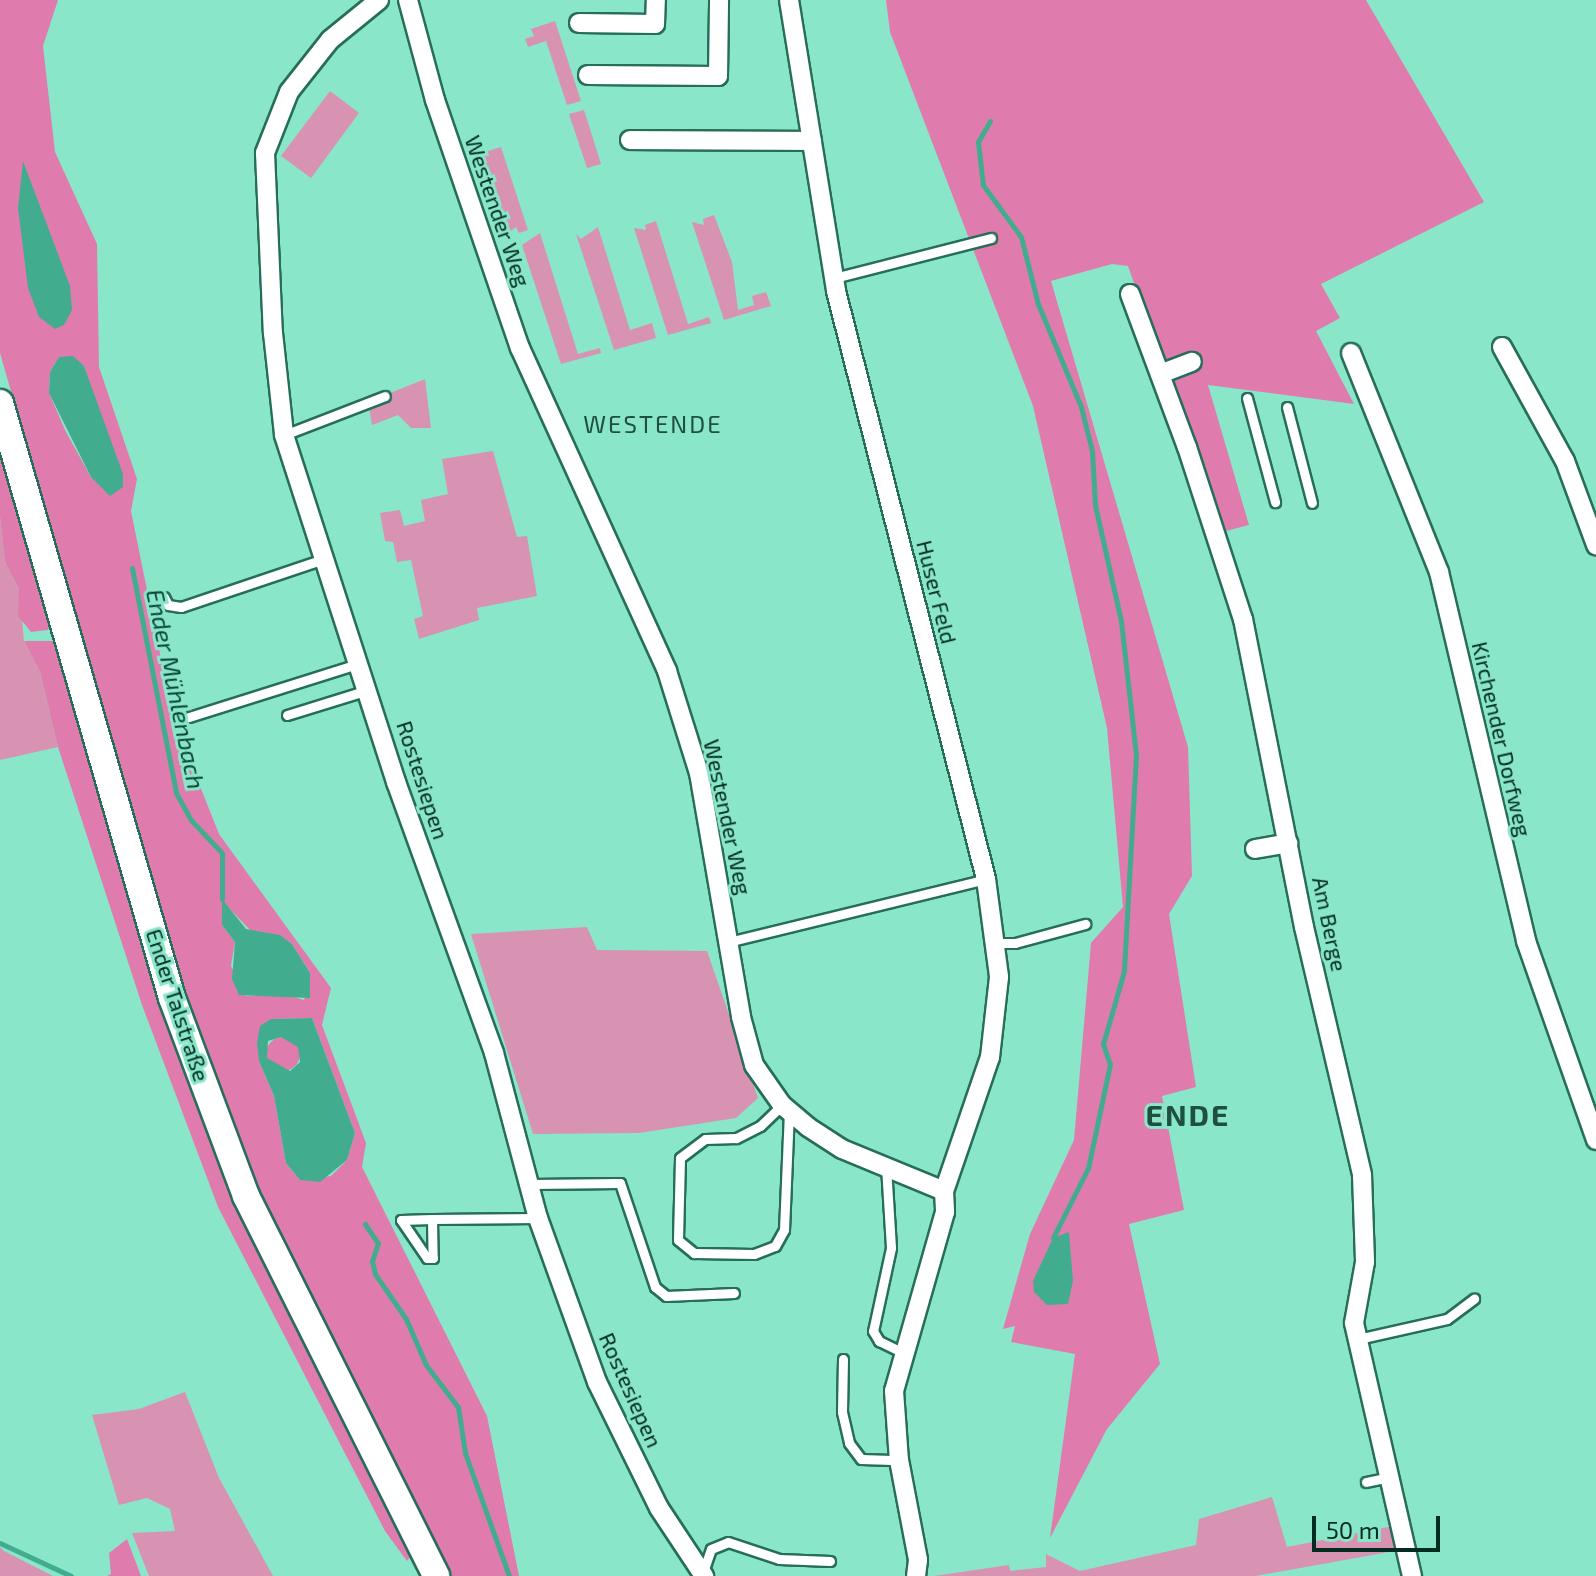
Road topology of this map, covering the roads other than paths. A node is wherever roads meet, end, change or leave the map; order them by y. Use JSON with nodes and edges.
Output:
{"nodes":[{"id":1,"x":379,"y":0,"type":"edge"},
{"id":2,"x":408,"y":0,"type":"edge"},
{"id":3,"x":656,"y":0,"type":"edge"},
{"id":4,"x":719,"y":0,"type":"edge"},
{"id":5,"x":789,"y":0,"type":"edge"},
{"id":6,"x":579,"y":23,"type":"dead end"},
{"id":7,"x":588,"y":75,"type":"dead end"},
{"id":8,"x":630,"y":140,"type":"dead end"},
{"id":9,"x":812,"y":141,"type":"junction"},
{"id":10,"x":991,"y":238,"type":"dead end"},
{"id":11,"x":834,"y":278,"type":"junction"},
{"id":12,"x":1130,"y":294,"type":"dead end"},
{"id":13,"x":1502,"y":347,"type":"dead end"},
{"id":14,"x":1351,"y":353,"type":"dead end"},
{"id":15,"x":1192,"y":362,"type":"dead end"},
{"id":16,"x":1160,"y":374,"type":"junction"},
{"id":17,"x":385,"y":396,"type":"dead end"},
{"id":18,"x":1247,"y":398,"type":"dead end"},
{"id":19,"x":0,"y":403,"type":"edge"},
{"id":20,"x":1287,"y":407,"type":"dead end"},
{"id":21,"x":284,"y":435,"type":"junction"},
{"id":22,"x":1275,"y":502,"type":"dead end"},
{"id":23,"x":1312,"y":503,"type":"dead end"},
{"id":24,"x":1596,"y":545,"type":"edge"},
{"id":25,"x":327,"y":558,"type":"junction"},
{"id":26,"x":164,"y":597,"type":"dead end"},
{"id":27,"x":360,"y":663,"type":"junction"},
{"id":28,"x":368,"y":690,"type":"junction"},
{"id":29,"x":287,"y":715,"type":"dead end"},
{"id":30,"x":189,"y":717,"type":"dead end"},
{"id":31,"x":1288,"y":843,"type":"junction"},
{"id":32,"x":1255,"y":849,"type":"dead end"},
{"id":33,"x":986,"y":879,"type":"junction"},
{"id":34,"x":1085,"y":924,"type":"dead end"},
{"id":35,"x":728,"y":942,"type":"junction"},
{"id":36,"x":995,"y":943,"type":"junction"},
{"id":37,"x":785,"y":1108,"type":"junction"},
{"id":38,"x":1596,"y":1140,"type":"edge"},
{"id":39,"x":886,"y":1166,"type":"junction"},
{"id":40,"x":531,"y":1184,"type":"junction"},
{"id":41,"x":944,"y":1191,"type":"junction"},
{"id":42,"x":538,"y":1218,"type":"junction"},
{"id":43,"x":432,"y":1219,"type":"junction"},
{"id":44,"x":734,"y":1293,"type":"dead end"},
{"id":45,"x":1474,"y":1299,"type":"dead end"},
{"id":46,"x":1358,"y":1339,"type":"junction"},
{"id":47,"x":904,"y":1353,"type":"junction"},
{"id":48,"x":843,"y":1359,"type":"dead end"},
{"id":49,"x":899,"y":1460,"type":"junction"},
{"id":50,"x":1389,"y":1477,"type":"junction"},
{"id":51,"x":1366,"y":1482,"type":"dead end"},
{"id":52,"x":830,"y":1561,"type":"dead end"},
{"id":53,"x":703,"y":1575,"type":"edge"},
{"id":54,"x":436,"y":1576,"type":"edge"},
{"id":55,"x":916,"y":1576,"type":"edge"},
{"id":56,"x":1412,"y":1576,"type":"edge"}],
"edges":[{"from":1,"to":21,"type":"street","name":"Rostesiepen"},
{"from":2,"to":35,"type":"street","name":"Westender Weg"},
{"from":3,"to":6,"type":"street"},
{"from":4,"to":7,"type":"street"},
{"from":5,"to":9,"type":"street","name":"Huser Feld"},
{"from":8,"to":9,"type":"street"},
{"from":9,"to":11,"type":"street","name":"Huser Feld"},
{"from":10,"to":11,"type":"lane"},
{"from":11,"to":33,"type":"street","name":"Huser Feld"},
{"from":12,"to":16,"type":"street","name":"Am Berge"},
{"from":13,"to":24,"type":"street"},
{"from":14,"to":38,"type":"street","name":"Kirchender Dorfweg"},
{"from":15,"to":16,"type":"street"},
{"from":16,"to":31,"type":"street","name":"Am Berge"},
{"from":17,"to":21,"type":"lane"},
{"from":18,"to":22,"type":"lane"},
{"from":19,"to":54,"type":"main road","name":"Ender Talstraße"},
{"from":20,"to":23,"type":"lane"},
{"from":21,"to":25,"type":"street","name":"Rostesiepen"},
{"from":25,"to":26,"type":"lane"},
{"from":25,"to":27,"type":"street","name":"Rostesiepen"},
{"from":27,"to":28,"type":"street","name":"Rostesiepen"},
{"from":27,"to":30,"type":"lane"},
{"from":28,"to":29,"type":"lane"},
{"from":28,"to":40,"type":"street","name":"Rostesiepen"},
{"from":31,"to":32,"type":"street"},
{"from":31,"to":46,"type":"street","name":"Am Berge"},
{"from":33,"to":35,"type":"lane"},
{"from":33,"to":36,"type":"street","name":"Huser Feld"},
{"from":34,"to":36,"type":"lane"},
{"from":35,"to":37,"type":"street","name":"Westender Weg"},
{"from":36,"to":41,"type":"street","name":"Huser Feld"},
{"from":37,"to":37,"type":"lane"},
{"from":37,"to":39,"type":"street","name":"Westender Weg"},
{"from":39,"to":41,"type":"street","name":"Westender Weg"},
{"from":39,"to":47,"type":"lane"},
{"from":40,"to":42,"type":"street","name":"Rostesiepen"},
{"from":40,"to":44,"type":"lane"},
{"from":41,"to":47,"type":"street"},
{"from":42,"to":43,"type":"lane"},
{"from":42,"to":53,"type":"street","name":"Rostesiepen"},
{"from":43,"to":43,"type":"lane"},
{"from":45,"to":46,"type":"lane"},
{"from":46,"to":50,"type":"street","name":"Am Berge"},
{"from":47,"to":49,"type":"street"},
{"from":48,"to":49,"type":"lane"},
{"from":49,"to":55,"type":"street"},
{"from":50,"to":51,"type":"lane"},
{"from":50,"to":56,"type":"street","name":"Am Berge"},
{"from":52,"to":53,"type":"lane"}]}
